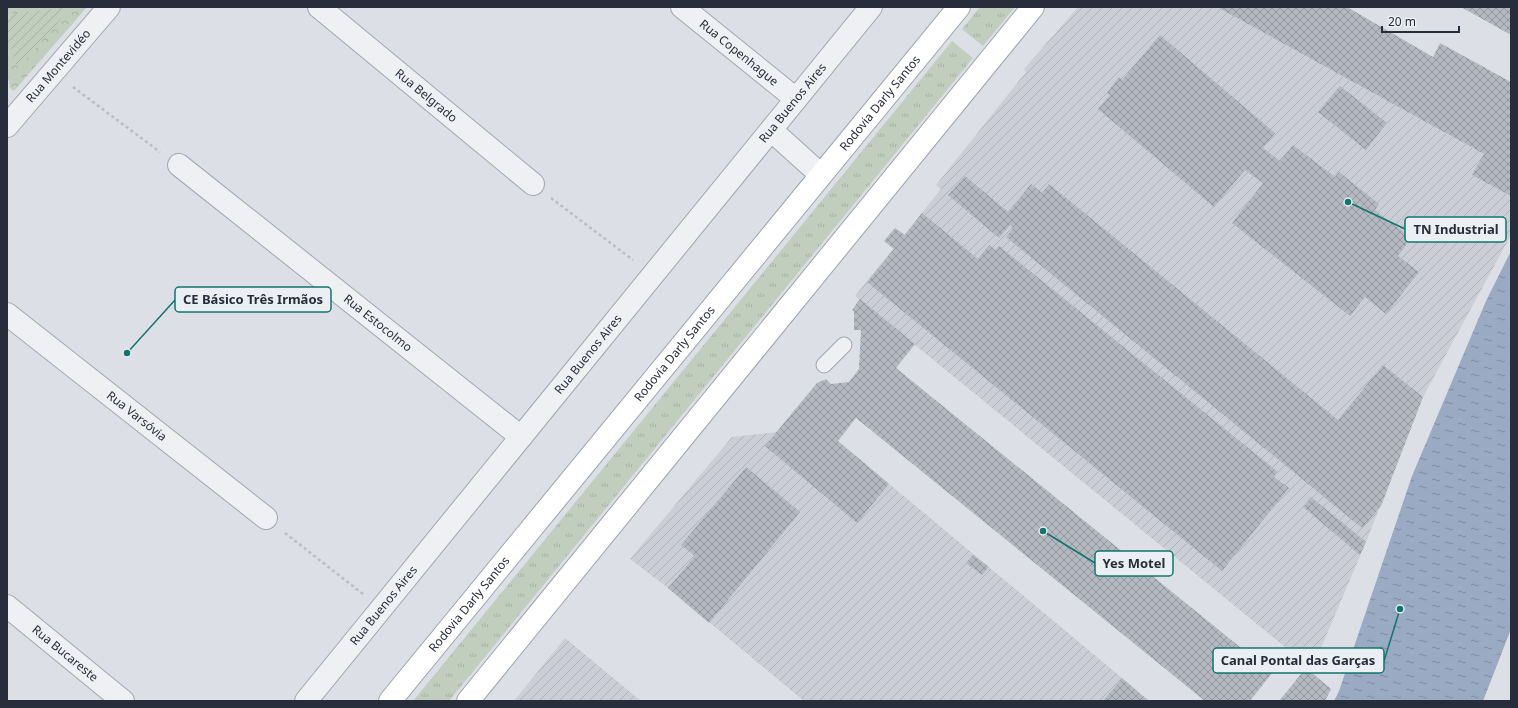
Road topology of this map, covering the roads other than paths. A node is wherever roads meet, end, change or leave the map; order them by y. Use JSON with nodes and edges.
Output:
{"nodes":[{"id":1,"x":109,"y":7,"type":"edge"},
{"id":2,"x":318,"y":7,"type":"edge"},
{"id":3,"x":682,"y":7,"type":"edge"},
{"id":4,"x":871,"y":7,"type":"edge"},
{"id":5,"x":959,"y":7,"type":"edge"},
{"id":6,"x":1033,"y":7,"type":"edge"},
{"id":7,"x":796,"y":99,"type":"junction"},
{"id":8,"x":7,"y":126,"type":"edge"},
{"id":9,"x":771,"y":130,"type":"junction"},
{"id":10,"x":178,"y":165,"type":"road end"},
{"id":11,"x":821,"y":175,"type":"junction"},
{"id":12,"x":533,"y":184,"type":"road end"},
{"id":13,"x":7,"y":314,"type":"edge"},
{"id":14,"x":844,"y":345,"type":"dead end"},
{"id":15,"x":824,"y":365,"type":"dead end"},
{"id":16,"x":521,"y":437,"type":"junction"},
{"id":17,"x":266,"y":518,"type":"road end"},
{"id":18,"x":7,"y":606,"type":"edge"},
{"id":19,"x":123,"y":701,"type":"edge"},
{"id":20,"x":306,"y":701,"type":"edge"},
{"id":21,"x":390,"y":701,"type":"edge"},
{"id":22,"x":468,"y":701,"type":"edge"}],
"edges":[{"from":1,"to":8,"type":"street","name":"Rua Montevidéo"},
{"from":2,"to":12,"type":"street","name":"Rua Belgrado"},
{"from":3,"to":7,"type":"street","name":"Rua Copenhague"},
{"from":4,"to":7,"type":"street","name":"Rua Buenos Aires"},
{"from":5,"to":11,"type":"main road","name":"Rodovia Darly Santos"},
{"from":6,"to":22,"type":"main road"},
{"from":7,"to":9,"type":"street","name":"Rua Buenos Aires"},
{"from":9,"to":11,"type":"street"},
{"from":9,"to":16,"type":"street","name":"Rua Buenos Aires"},
{"from":10,"to":16,"type":"street","name":"Rua Estocolmo"},
{"from":11,"to":21,"type":"main road","name":"Rodovia Darly Santos"},
{"from":13,"to":17,"type":"street","name":"Rua Varsóvia"},
{"from":14,"to":15,"type":"lane"},
{"from":16,"to":20,"type":"street","name":"Rua Buenos Aires"},
{"from":18,"to":19,"type":"street","name":"Rua Bucareste"}]}
